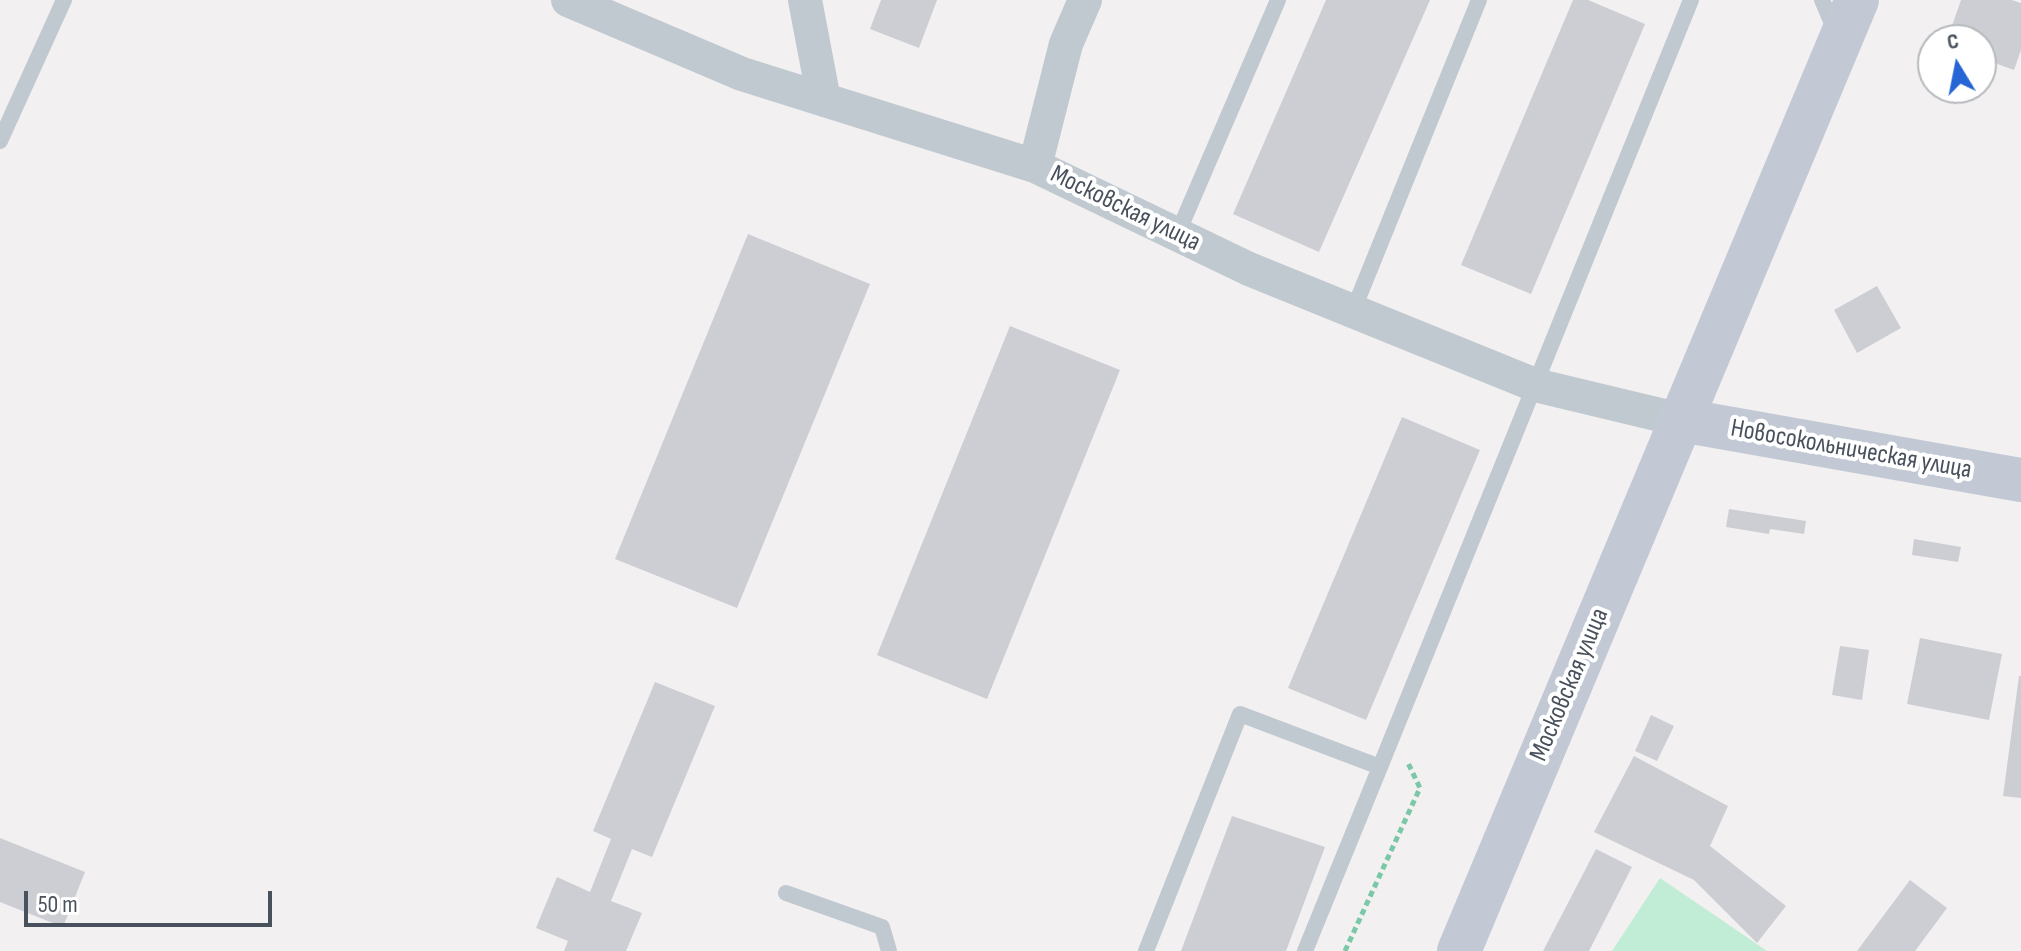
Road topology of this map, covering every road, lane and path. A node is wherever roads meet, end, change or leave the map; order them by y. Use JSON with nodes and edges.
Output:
{"nodes":[{"id":1,"x":64,"y":0,"type":"edge"},
{"id":2,"x":568,"y":0,"type":"edge"},
{"id":3,"x":805,"y":0,"type":"edge"},
{"id":4,"x":1085,"y":0,"type":"edge"},
{"id":5,"x":1278,"y":0,"type":"edge"},
{"id":6,"x":1479,"y":0,"type":"edge"},
{"id":7,"x":1691,"y":0,"type":"edge"},
{"id":8,"x":1822,"y":0,"type":"edge"},
{"id":9,"x":1857,"y":0,"type":"edge"},
{"id":10,"x":1840,"y":41,"type":"junction"},
{"id":11,"x":824,"y":100,"type":"junction"},
{"id":12,"x":0,"y":141,"type":"edge"},
{"id":13,"x":1035,"y":166,"type":"junction"},
{"id":14,"x":1177,"y":235,"type":"junction"},
{"id":15,"x":1353,"y":311,"type":"junction"},
{"id":16,"x":1535,"y":385,"type":"junction"},
{"id":17,"x":1681,"y":420,"type":"junction"},
{"id":18,"x":2021,"y":480,"type":"edge"},
{"id":19,"x":1395,"y":733,"type":"junction"},
{"id":20,"x":1380,"y":767,"type":"junction"},
{"id":21,"x":786,"y":893,"type":"dead end"},
{"id":22,"x":889,"y":951,"type":"edge"},
{"id":23,"x":1146,"y":951,"type":"edge"},
{"id":24,"x":1305,"y":951,"type":"edge"},
{"id":25,"x":1345,"y":951,"type":"edge"},
{"id":26,"x":1459,"y":951,"type":"edge"}],
"edges":[{"from":1,"to":12,"type":"lane"},
{"from":2,"to":11,"type":"street","name":"Московская улица"},
{"from":3,"to":11,"type":"street"},
{"from":4,"to":13,"type":"street"},
{"from":5,"to":14,"type":"lane"},
{"from":6,"to":15,"type":"lane"},
{"from":7,"to":16,"type":"lane"},
{"from":8,"to":10,"type":"lane"},
{"from":9,"to":10,"type":"main road","name":"Московская улица"},
{"from":10,"to":17,"type":"main road","name":"Московская улица"},
{"from":11,"to":13,"type":"street","name":"Московская улица"},
{"from":13,"to":14,"type":"street","name":"Московская улица"},
{"from":14,"to":15,"type":"street","name":"Московская улица"},
{"from":15,"to":16,"type":"street","name":"Московская улица"},
{"from":16,"to":17,"type":"street","name":"Московская улица"},
{"from":16,"to":19,"type":"lane"},
{"from":17,"to":18,"type":"main road","name":"Новосокольническая улица"},
{"from":17,"to":26,"type":"main road","name":"Московская улица"},
{"from":19,"to":20,"type":"lane"},
{"from":19,"to":25,"type":"path"},
{"from":20,"to":23,"type":"lane"},
{"from":20,"to":24,"type":"lane"},
{"from":21,"to":22,"type":"lane"}]}
